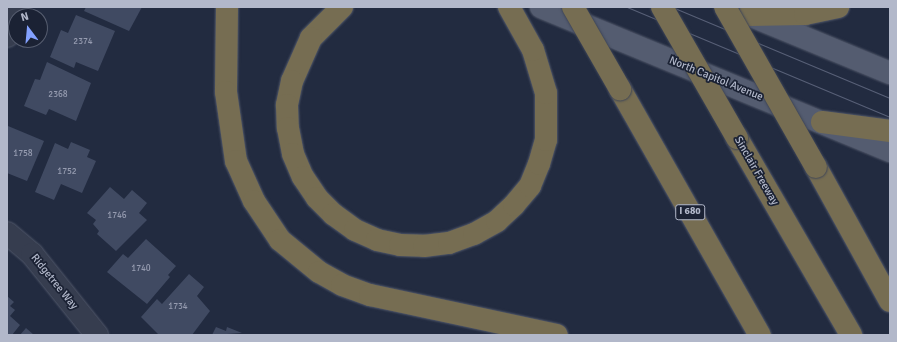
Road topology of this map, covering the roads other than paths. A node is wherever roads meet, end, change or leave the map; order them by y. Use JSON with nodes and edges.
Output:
{"nodes":[{"id":1,"x":18,"y":7,"type":"edge"},
{"id":2,"x":227,"y":7,"type":"edge"},
{"id":3,"x":342,"y":7,"type":"edge"},
{"id":4,"x":509,"y":7,"type":"edge"},
{"id":5,"x":541,"y":7,"type":"edge"},
{"id":6,"x":573,"y":7,"type":"edge"},
{"id":7,"x":662,"y":7,"type":"edge"},
{"id":8,"x":724,"y":7,"type":"edge"},
{"id":9,"x":838,"y":7,"type":"edge"},
{"id":10,"x":740,"y":11,"type":"edge"},
{"id":11,"x":7,"y":36,"type":"edge"},
{"id":12,"x":890,"y":73,"type":"edge"},
{"id":13,"x":822,"y":122,"type":"junction"},
{"id":14,"x":890,"y":131,"type":"edge"},
{"id":15,"x":890,"y":151,"type":"edge"},
{"id":16,"x":7,"y":233,"type":"edge"},
{"id":17,"x":890,"y":301,"type":"edge"},
{"id":18,"x":97,"y":335,"type":"edge"},
{"id":19,"x":557,"y":335,"type":"edge"},
{"id":20,"x":760,"y":335,"type":"edge"},
{"id":21,"x":851,"y":335,"type":"edge"}],
"edges":[{"from":1,"to":11,"type":"street"},
{"from":2,"to":19,"type":"highway"},
{"from":3,"to":4,"type":"highway"},
{"from":5,"to":13,"type":"main road","name":"North Capitol Avenue"},
{"from":6,"to":20,"type":"highway","number":"I 680","bridge":true},
{"from":7,"to":21,"type":"highway","name":"Sinclair Freeway","bridge":true},
{"from":8,"to":17,"type":"highway","bridge":true},
{"from":9,"to":10,"type":"highway"},
{"from":10,"to":12,"type":"main road"},
{"from":13,"to":14,"type":"highway"},
{"from":13,"to":15,"type":"main road","name":"North Capitol Avenue"},
{"from":16,"to":18,"type":"street","name":"Ridgetree Way"}]}
